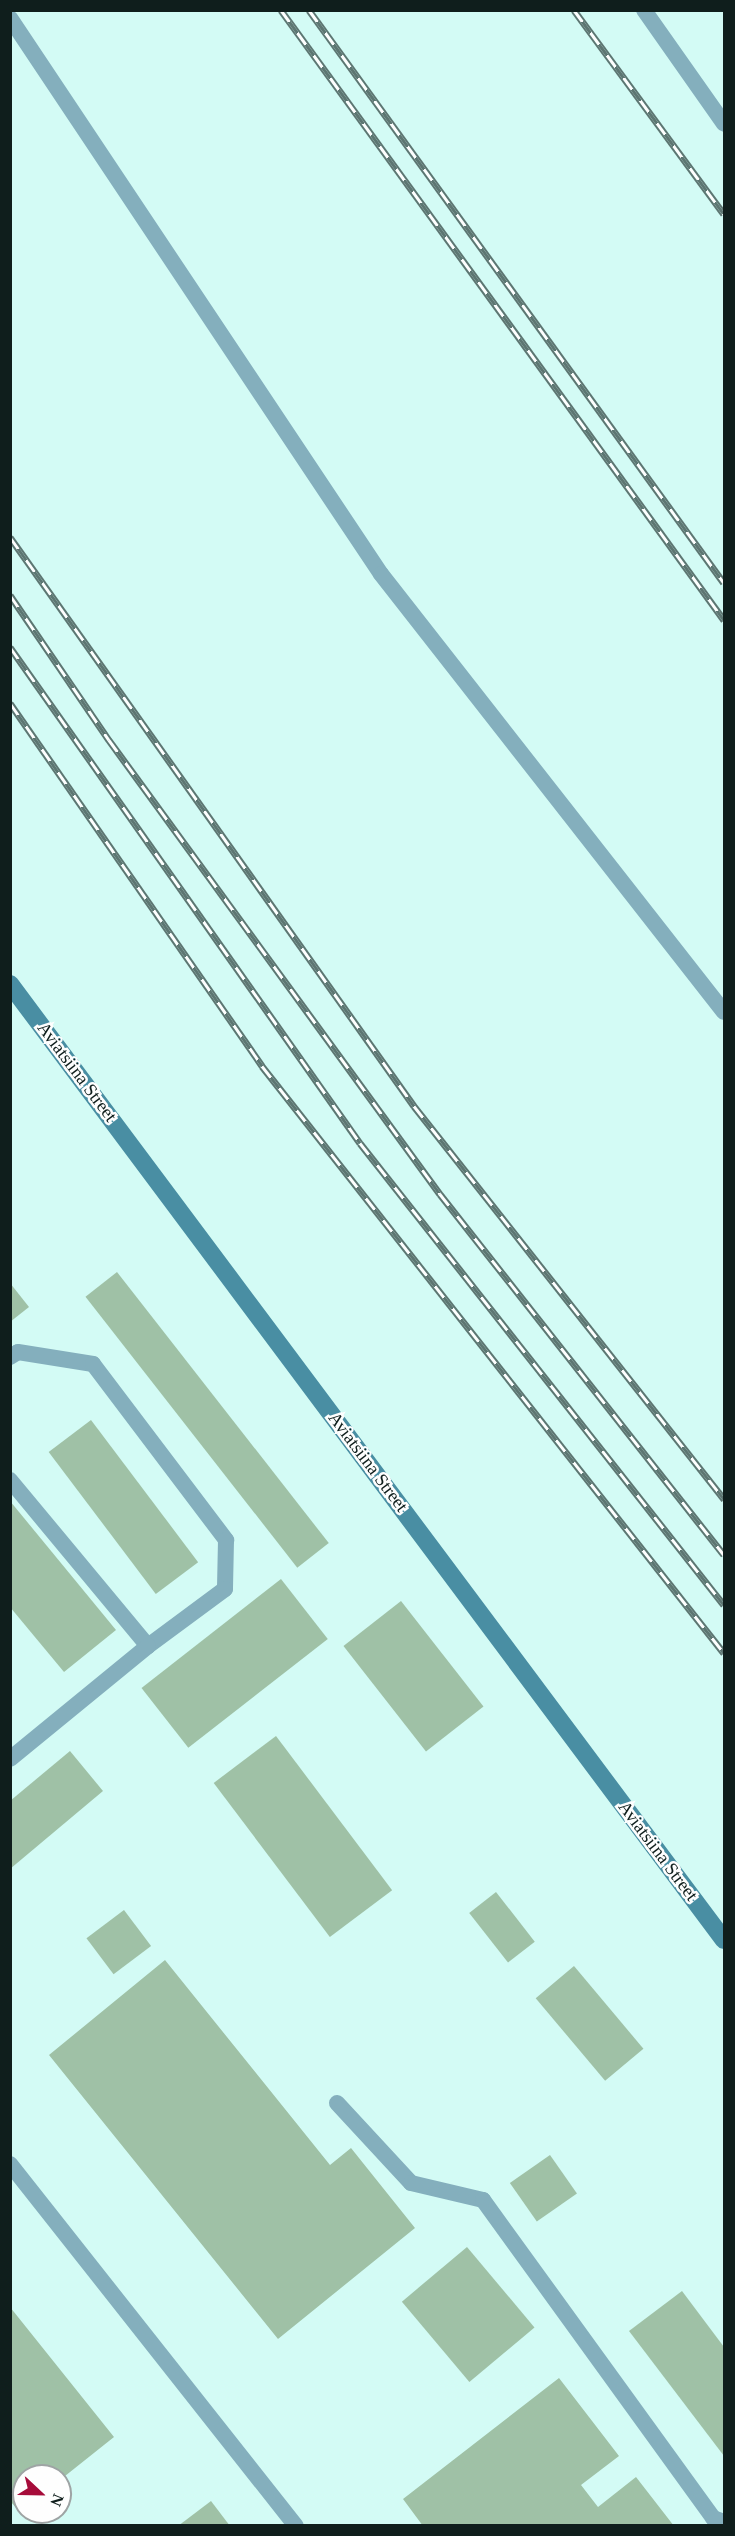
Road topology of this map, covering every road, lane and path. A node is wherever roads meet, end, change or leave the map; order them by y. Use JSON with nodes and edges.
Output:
{"nodes":[{"id":1,"x":644,"y":10,"type":"edge"},
{"id":2,"x":10,"y":18,"type":"edge"},
{"id":3,"x":724,"y":124,"type":"edge"},
{"id":4,"x":10,"y":984,"type":"edge"},
{"id":5,"x":724,"y":1012,"type":"edge"},
{"id":6,"x":10,"y":1357,"type":"edge"},
{"id":7,"x":10,"y":1480,"type":"edge"},
{"id":8,"x":148,"y":1646,"type":"junction"},
{"id":9,"x":10,"y":1759,"type":"edge"},
{"id":10,"x":724,"y":1940,"type":"edge"},
{"id":11,"x":337,"y":2103,"type":"dead end"},
{"id":12,"x":10,"y":2164,"type":"edge"},
{"id":13,"x":724,"y":2522,"type":"edge"},
{"id":14,"x":297,"y":2526,"type":"edge"}],
"edges":[{"from":1,"to":3,"type":"lane"},
{"from":2,"to":5,"type":"lane"},
{"from":4,"to":10,"type":"street","name":"Aviatsiina Street"},
{"from":6,"to":8,"type":"lane"},
{"from":7,"to":8,"type":"lane"},
{"from":8,"to":9,"type":"lane"},
{"from":11,"to":13,"type":"lane"},
{"from":12,"to":14,"type":"lane"}]}
